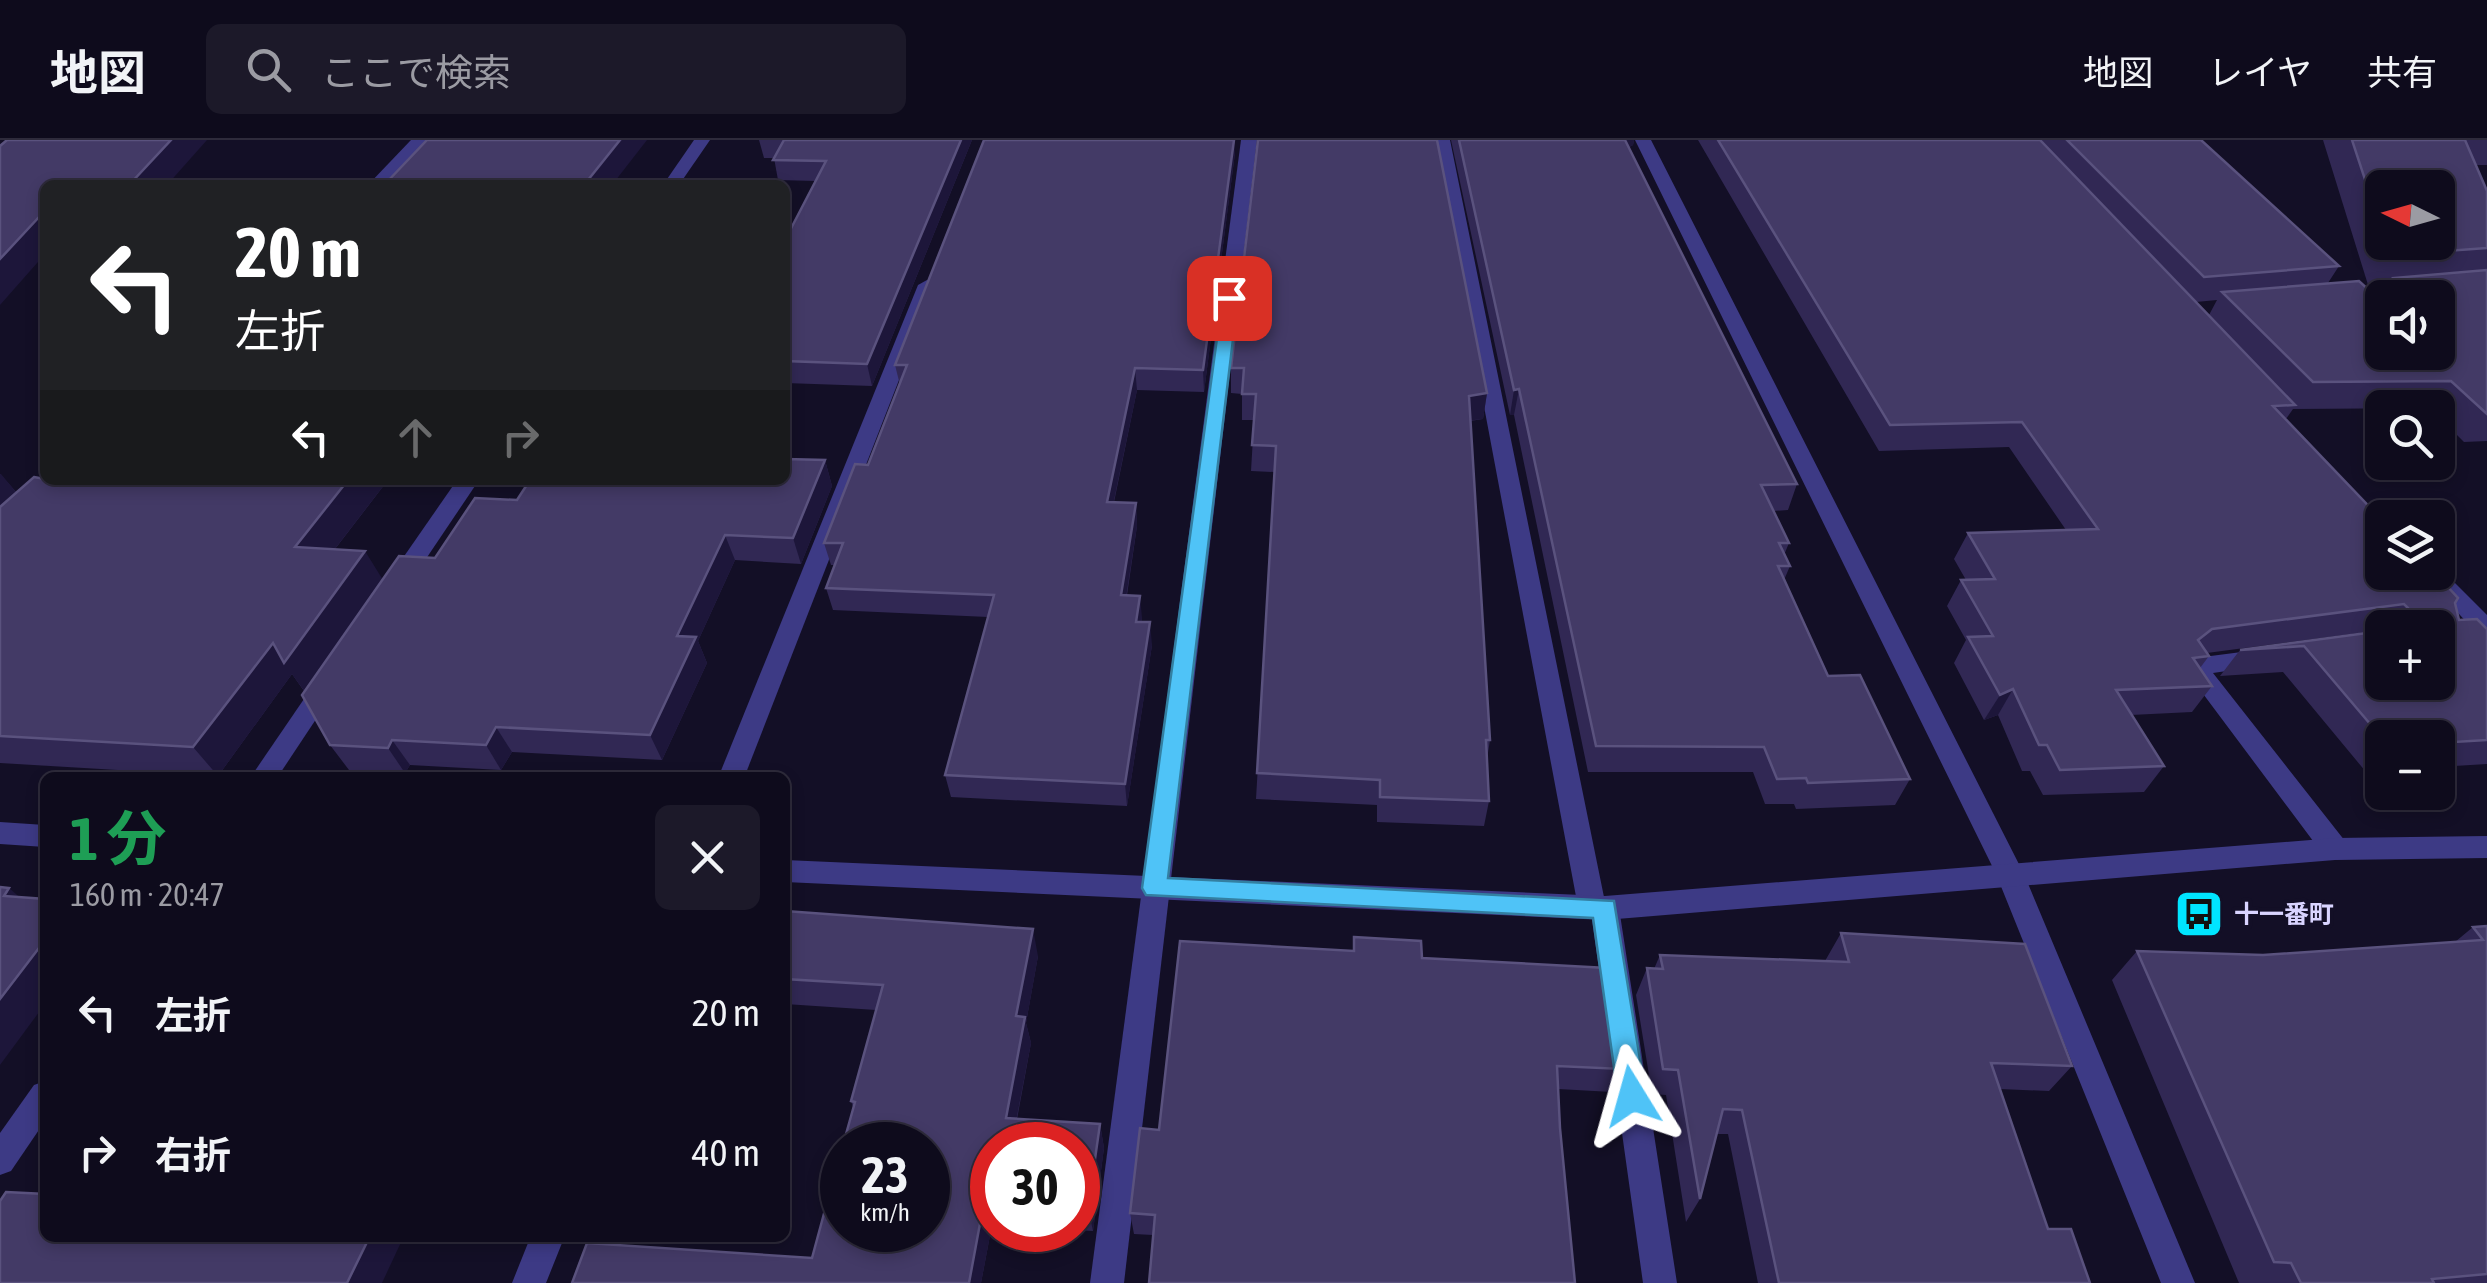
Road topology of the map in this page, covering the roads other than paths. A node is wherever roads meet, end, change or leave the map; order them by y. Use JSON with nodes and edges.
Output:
{"nodes":[{"id":1,"x":420,"y":140,"type":"edge"},
{"id":2,"x":702,"y":140,"type":"edge"},
{"id":3,"x":1249,"y":140,"type":"edge"},
{"id":4,"x":1442,"y":140,"type":"edge"},
{"id":5,"x":1643,"y":140,"type":"edge"},
{"id":6,"x":381,"y":180,"type":"edge"},
{"id":7,"x":675,"y":180,"type":"edge"},
{"id":8,"x":934,"y":268,"type":"edge"},
{"id":9,"x":465,"y":485,"type":"edge"},
{"id":10,"x":2449,"y":590,"type":"edge"},
{"id":11,"x":382,"y":605,"type":"edge"},
{"id":12,"x":2486,"y":629,"type":"edge"},
{"id":13,"x":2455,"y":632,"type":"edge"},
{"id":14,"x":2289,"y":654,"type":"edge"},
{"id":15,"x":339,"y":668,"type":"edge"},
{"id":16,"x":267,"y":772,"type":"edge"},
{"id":17,"x":733,"y":772,"type":"edge"},
{"id":18,"x":0,"y":834,"type":"edge"},
{"id":19,"x":40,"y":836,"type":"edge"},
{"id":20,"x":2487,"y":847,"type":"edge"},
{"id":21,"x":2335,"y":849,"type":"junction"},
{"id":22,"x":790,"y":871,"type":"edge"},
{"id":23,"x":2010,"y":874,"type":"junction"},
{"id":24,"x":1154,"y":888,"type":"junction"},
{"id":25,"x":1598,"y":908,"type":"junction"},
{"id":26,"x":40,"y":1102,"type":"edge"},
{"id":27,"x":0,"y":1160,"type":"edge"},
{"id":28,"x":546,"y":1242,"type":"edge"},
{"id":29,"x":529,"y":1283,"type":"edge"},
{"id":30,"x":1107,"y":1283,"type":"edge"},
{"id":31,"x":1660,"y":1283,"type":"edge"},
{"id":32,"x":2178,"y":1283,"type":"edge"}],
"edges":[{"from":1,"to":6,"type":"street"},
{"from":2,"to":7,"type":"street"},
{"from":3,"to":24,"type":"street"},
{"from":4,"to":25,"type":"street"},
{"from":5,"to":23,"type":"street"},
{"from":8,"to":17,"type":"street"},
{"from":9,"to":11,"type":"street"},
{"from":10,"to":12,"type":"street"},
{"from":12,"to":13,"type":"street"},
{"from":14,"to":21,"type":"street"},
{"from":15,"to":16,"type":"street"},
{"from":18,"to":19,"type":"street"},
{"from":20,"to":21,"type":"street"},
{"from":21,"to":23,"type":"street"},
{"from":22,"to":24,"type":"street"},
{"from":23,"to":25,"type":"street"},
{"from":23,"to":32,"type":"street"},
{"from":24,"to":25,"type":"street"},
{"from":24,"to":30,"type":"street"},
{"from":25,"to":31,"type":"street"},
{"from":26,"to":27,"type":"street"},
{"from":28,"to":29,"type":"street"}]}
